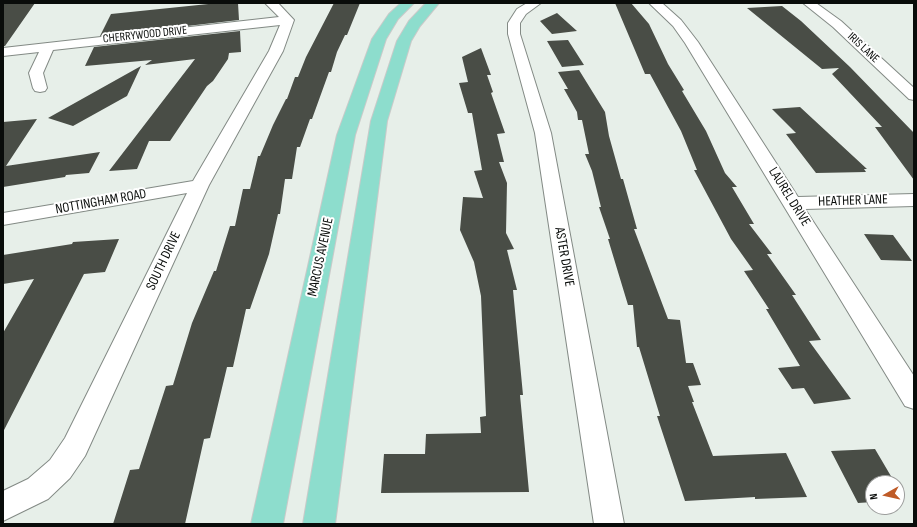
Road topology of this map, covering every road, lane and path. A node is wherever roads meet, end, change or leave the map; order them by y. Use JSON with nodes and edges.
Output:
{"nodes":[{"id":1,"x":272,"y":3,"type":"edge"},
{"id":2,"x":408,"y":3,"type":"edge"},
{"id":3,"x":433,"y":3,"type":"edge"},
{"id":4,"x":535,"y":3,"type":"edge"},
{"id":5,"x":656,"y":3,"type":"edge"},
{"id":6,"x":810,"y":3,"type":"edge"},
{"id":7,"x":288,"y":20,"type":"junction"},
{"id":8,"x":48,"y":46,"type":"junction"},
{"id":9,"x":3,"y":52,"type":"edge"},
{"id":10,"x":40,"y":88,"type":"dead end"},
{"id":11,"x":914,"y":96,"type":"edge"},
{"id":12,"x":200,"y":185,"type":"junction"},
{"id":13,"x":914,"y":200,"type":"edge"},
{"id":14,"x":793,"y":204,"type":"junction"},
{"id":15,"x":3,"y":219,"type":"edge"},
{"id":16,"x":914,"y":398,"type":"edge"},
{"id":17,"x":6,"y":505,"type":"edge"},
{"id":18,"x":267,"y":524,"type":"edge"},
{"id":19,"x":319,"y":524,"type":"edge"},
{"id":20,"x":610,"y":524,"type":"edge"}],
"edges":[{"from":1,"to":7,"type":"street"},
{"from":2,"to":18,"type":"main road","name":"MARCUS AVENUE"},
{"from":3,"to":19,"type":"main road"},
{"from":4,"to":20,"type":"street","name":"ASTER DRIVE"},
{"from":5,"to":14,"type":"street","name":"LAUREL DRIVE"},
{"from":6,"to":11,"type":"street","name":"IRIS LANE"},
{"from":7,"to":8,"type":"street","name":"CHERRYWOOD DRIVE"},
{"from":7,"to":12,"type":"street","name":"SOUTH DRIVE"},
{"from":8,"to":9,"type":"street","name":"CHERRYWOOD DRIVE"},
{"from":8,"to":10,"type":"street"},
{"from":12,"to":15,"type":"street","name":"NOTTINGHAM ROAD"},
{"from":12,"to":17,"type":"street","name":"SOUTH DRIVE"},
{"from":13,"to":14,"type":"street","name":"HEATHER LANE"},
{"from":14,"to":16,"type":"street","name":"LAUREL DRIVE"}]}
